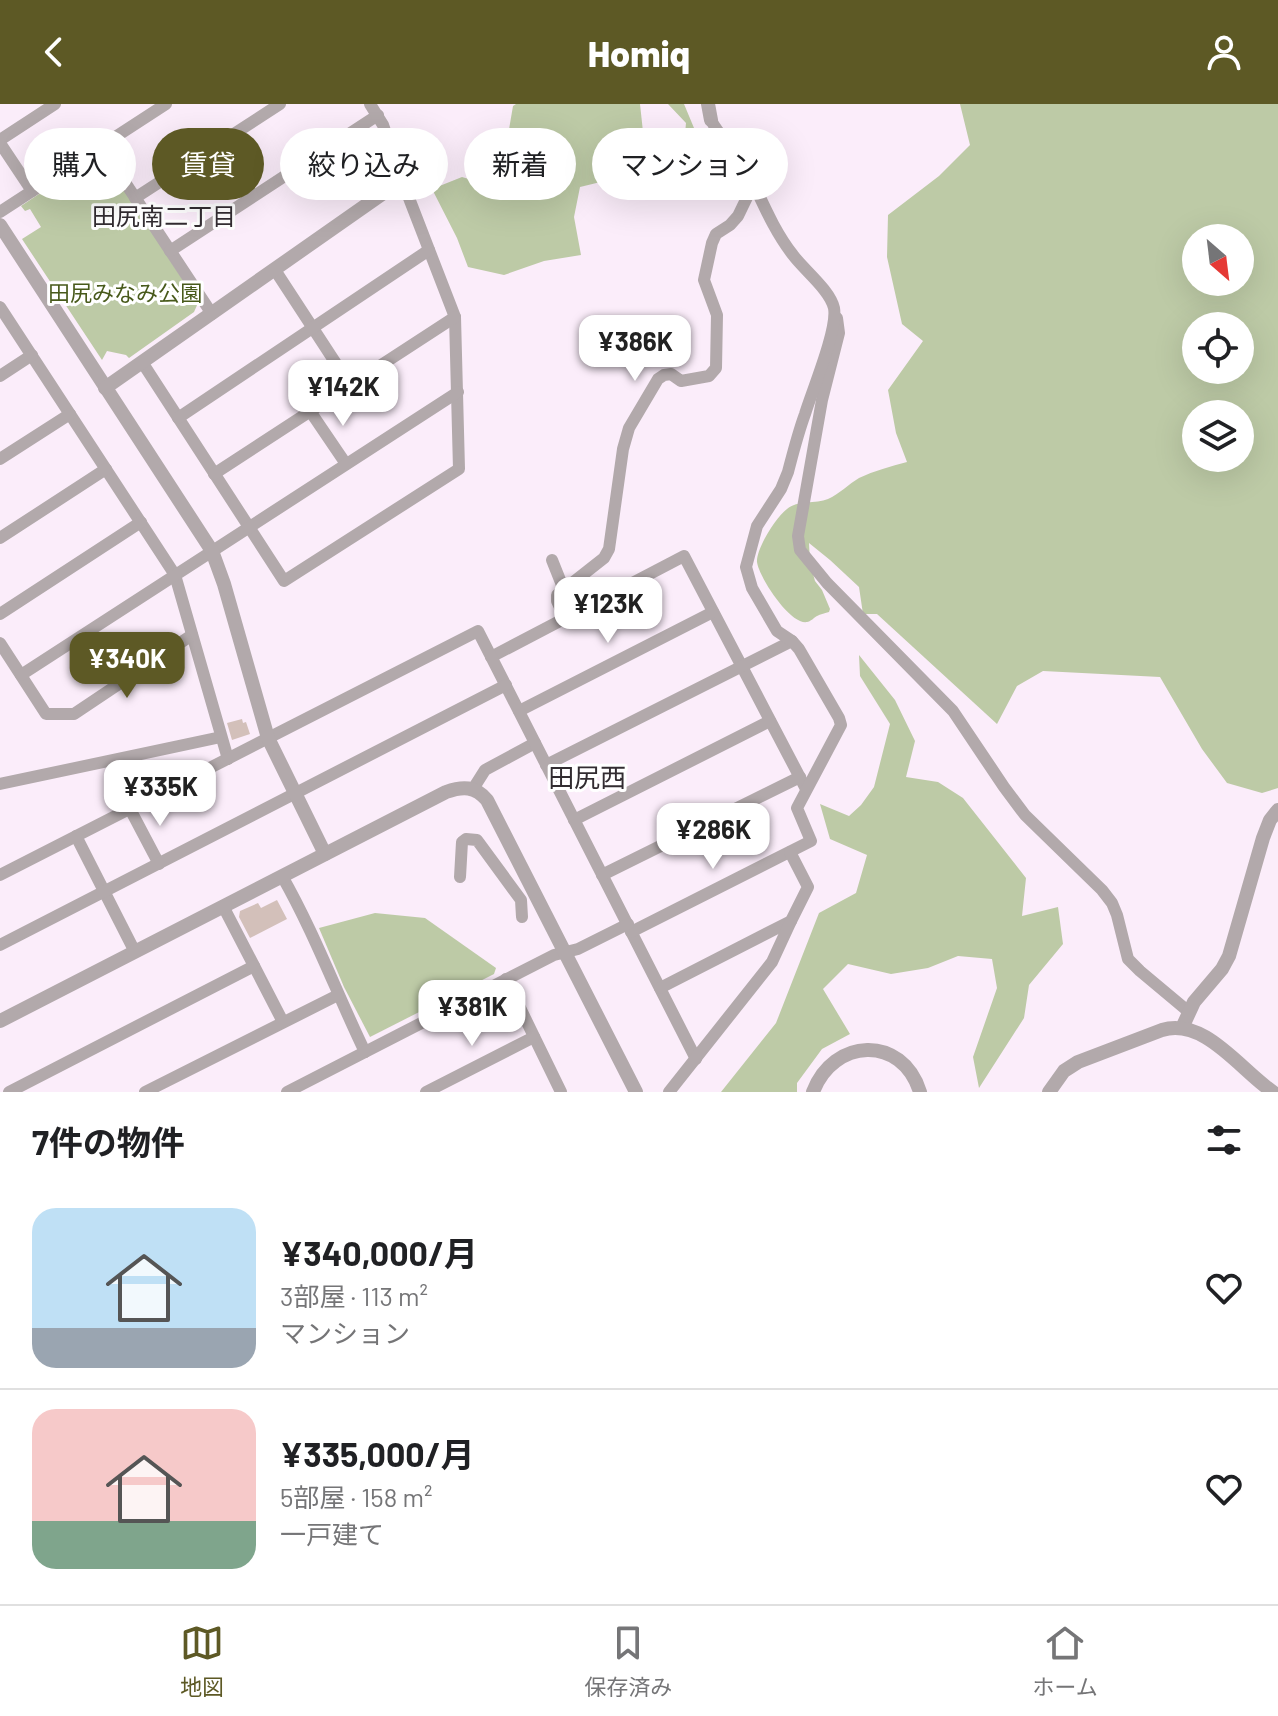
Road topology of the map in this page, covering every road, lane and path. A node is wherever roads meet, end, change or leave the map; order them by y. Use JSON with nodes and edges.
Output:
{"nodes":[{"id":1,"x":55,"y":104,"type":"edge"},
{"id":2,"x":166,"y":104,"type":"edge"},
{"id":3,"x":280,"y":104,"type":"edge"},
{"id":4,"x":708,"y":104,"type":"edge"},
{"id":5,"x":151,"y":108,"type":"edge"},
{"id":6,"x":374,"y":110,"type":"edge"},
{"id":7,"x":711,"y":120,"type":"joint"},
{"id":8,"x":125,"y":128,"type":"edge"},
{"id":9,"x":716,"y":128,"type":"edge"},
{"id":10,"x":0,"y":142,"type":"edge"},
{"id":11,"x":24,"y":179,"type":"edge"},
{"id":12,"x":24,"y":196,"type":"edge"},
{"id":13,"x":136,"y":197,"type":"edge"},
{"id":14,"x":136,"y":200,"type":"edge"},
{"id":15,"x":374,"y":200,"type":"edge"},
{"id":16,"x":410,"y":200,"type":"edge"},
{"id":17,"x":746,"y":200,"type":"edge"},
{"id":18,"x":761,"y":200,"type":"edge"},
{"id":19,"x":0,"y":212,"type":"edge"},
{"id":20,"x":0,"y":225,"type":"edge"},
{"id":21,"x":429,"y":250,"type":"junction"},
{"id":22,"x":170,"y":251,"type":"junction"},
{"id":23,"x":275,"y":270,"type":"junction"},
{"id":24,"x":0,"y":307,"type":"edge"},
{"id":25,"x":834,"y":313,"type":"junction"},
{"id":26,"x":212,"y":314,"type":"junction"},
{"id":27,"x":455,"y":317,"type":"junction"},
{"id":28,"x":313,"y":328,"type":"junction"},
{"id":29,"x":32,"y":355,"type":"junction"},
{"id":30,"x":142,"y":362,"type":"junction"},
{"id":31,"x":0,"y":376,"type":"edge"},
{"id":32,"x":350,"y":385,"type":"junction"},
{"id":33,"x":105,"y":388,"type":"junction"},
{"id":34,"x":458,"y":392,"type":"junction"},
{"id":35,"x":310,"y":411,"type":"junction"},
{"id":36,"x":70,"y":414,"type":"junction"},
{"id":37,"x":178,"y":418,"type":"junction"},
{"id":38,"x":0,"y":459,"type":"edge"},
{"id":39,"x":346,"y":464,"type":"junction"},
{"id":40,"x":106,"y":469,"type":"junction"},
{"id":41,"x":214,"y":474,"type":"junction"},
{"id":42,"x":141,"y":522,"type":"junction"},
{"id":43,"x":249,"y":527,"type":"junction"},
{"id":44,"x":0,"y":538,"type":"edge"},
{"id":45,"x":212,"y":551,"type":"junction"},
{"id":46,"x":552,"y":560,"type":"dead end"},
{"id":47,"x":175,"y":575,"type":"junction"},
{"id":48,"x":564,"y":590,"type":"junction"},
{"id":49,"x":713,"y":612,"type":"junction"},
{"id":50,"x":0,"y":614,"type":"edge"},
{"id":51,"x":565,"y":618,"type":"junction"},
{"id":52,"x":192,"y":635,"type":"junction"},
{"id":53,"x":792,"y":641,"type":"junction"},
{"id":54,"x":0,"y":643,"type":"edge"},
{"id":55,"x":491,"y":657,"type":"junction"},
{"id":56,"x":742,"y":667,"type":"junction"},
{"id":57,"x":21,"y":675,"type":"junction"},
{"id":58,"x":506,"y":685,"type":"junction"},
{"id":59,"x":519,"y":711,"type":"junction"},
{"id":60,"x":770,"y":721,"type":"junction"},
{"id":61,"x":221,"y":737,"type":"junction"},
{"id":62,"x":268,"y":738,"type":"junction"},
{"id":63,"x":535,"y":743,"type":"junction"},
{"id":64,"x":228,"y":759,"type":"junction"},
{"id":65,"x":546,"y":765,"type":"junction"},
{"id":66,"x":803,"y":783,"type":"junction"},
{"id":67,"x":0,"y":784,"type":"edge"},
{"id":68,"x":473,"y":789,"type":"junction"},
{"id":69,"x":296,"y":794,"type":"junction"},
{"id":70,"x":130,"y":809,"type":"junction"},
{"id":71,"x":1278,"y":810,"type":"edge"},
{"id":72,"x":574,"y":820,"type":"junction"},
{"id":73,"x":76,"y":836,"type":"junction"},
{"id":74,"x":790,"y":852,"type":"junction"},
{"id":75,"x":325,"y":854,"type":"junction"},
{"id":76,"x":159,"y":864,"type":"junction"},
{"id":77,"x":0,"y":875,"type":"edge"},
{"id":78,"x":602,"y":875,"type":"junction"},
{"id":79,"x":282,"y":876,"type":"junction"},
{"id":80,"x":460,"y":877,"type":"dead end"},
{"id":81,"x":104,"y":892,"type":"junction"},
{"id":82,"x":223,"y":906,"type":"junction"},
{"id":83,"x":522,"y":917,"type":"dead end"},
{"id":84,"x":791,"y":921,"type":"junction"},
{"id":85,"x":630,"y":928,"type":"junction"},
{"id":86,"x":0,"y":945,"type":"edge"},
{"id":87,"x":135,"y":952,"type":"junction"},
{"id":88,"x":565,"y":952,"type":"junction"},
{"id":89,"x":254,"y":966,"type":"junction"},
{"id":90,"x":506,"y":979,"type":"junction"},
{"id":91,"x":660,"y":988,"type":"junction"},
{"id":92,"x":338,"y":995,"type":"junction"},
{"id":93,"x":1189,"y":1012,"type":"junction"},
{"id":94,"x":0,"y":1021,"type":"edge"},
{"id":95,"x":283,"y":1022,"type":"junction"},
{"id":96,"x":1182,"y":1028,"type":"junction"},
{"id":97,"x":534,"y":1037,"type":"junction"},
{"id":98,"x":365,"y":1052,"type":"junction"},
{"id":99,"x":696,"y":1059,"type":"junction"},
{"id":100,"x":312,"y":1079,"type":"junction"},
{"id":101,"x":12,"y":1091,"type":"edge"},
{"id":102,"x":145,"y":1092,"type":"edge"},
{"id":103,"x":287,"y":1092,"type":"edge"},
{"id":104,"x":318,"y":1092,"type":"edge"},
{"id":105,"x":426,"y":1092,"type":"edge"},
{"id":106,"x":561,"y":1092,"type":"edge"},
{"id":107,"x":636,"y":1092,"type":"edge"},
{"id":108,"x":669,"y":1092,"type":"edge"},
{"id":109,"x":813,"y":1092,"type":"edge"},
{"id":110,"x":920,"y":1092,"type":"edge"},
{"id":111,"x":1049,"y":1092,"type":"edge"},
{"id":112,"x":1273,"y":1092,"type":"edge"}],
"edges":[{"from":1,"to":10,"type":"street"},
{"from":2,"to":5,"type":"street"},
{"from":3,"to":13,"type":"street"},
{"from":4,"to":7,"type":"street"},
{"from":5,"to":8,"type":"street"},
{"from":6,"to":22,"type":"street"},
{"from":7,"to":9,"type":"street"},
{"from":10,"to":11,"type":"street"},
{"from":12,"to":19,"type":"street"},
{"from":14,"to":22,"type":"street"},
{"from":15,"to":23,"type":"street"},
{"from":16,"to":21,"type":"street"},
{"from":17,"to":48,"type":"street"},
{"from":18,"to":25,"type":"street"},
{"from":20,"to":33,"type":"street"},
{"from":21,"to":27,"type":"street"},
{"from":21,"to":28,"type":"street"},
{"from":22,"to":26,"type":"street"},
{"from":23,"to":26,"type":"street"},
{"from":23,"to":28,"type":"street"},
{"from":24,"to":29,"type":"street"},
{"from":25,"to":53,"type":"street"},
{"from":25,"to":93,"type":"street"},
{"from":26,"to":30,"type":"street"},
{"from":27,"to":32,"type":"street"},
{"from":27,"to":34,"type":"street"},
{"from":28,"to":32,"type":"street"},
{"from":28,"to":37,"type":"street"},
{"from":29,"to":31,"type":"street"},
{"from":29,"to":36,"type":"street"},
{"from":30,"to":33,"type":"street"},
{"from":30,"to":37,"type":"street"},
{"from":32,"to":35,"type":"street"},
{"from":33,"to":45,"type":"street"},
{"from":34,"to":39,"type":"street"},
{"from":34,"to":43,"type":"street"},
{"from":35,"to":39,"type":"street"},
{"from":35,"to":41,"type":"street"},
{"from":36,"to":38,"type":"street"},
{"from":36,"to":40,"type":"street"},
{"from":37,"to":41,"type":"street"},
{"from":39,"to":43,"type":"street"},
{"from":40,"to":42,"type":"street"},
{"from":40,"to":44,"type":"street"},
{"from":41,"to":43,"type":"street"},
{"from":42,"to":47,"type":"street"},
{"from":42,"to":50,"type":"street"},
{"from":43,"to":45,"type":"street"},
{"from":45,"to":47,"type":"street"},
{"from":45,"to":62,"type":"street"},
{"from":46,"to":48,"type":"street"},
{"from":47,"to":52,"type":"street"},
{"from":47,"to":57,"type":"street"},
{"from":48,"to":51,"type":"street"},
{"from":49,"to":51,"type":"street"},
{"from":49,"to":56,"type":"street"},
{"from":49,"to":59,"type":"street"},
{"from":51,"to":55,"type":"street"},
{"from":52,"to":57,"type":"street"},
{"from":52,"to":61,"type":"street"},
{"from":53,"to":56,"type":"street"},
{"from":53,"to":66,"type":"street"},
{"from":54,"to":57,"type":"street"},
{"from":55,"to":58,"type":"street"},
{"from":55,"to":62,"type":"street"},
{"from":56,"to":60,"type":"street"},
{"from":56,"to":65,"type":"street"},
{"from":58,"to":59,"type":"street"},
{"from":58,"to":69,"type":"street"},
{"from":59,"to":63,"type":"street"},
{"from":60,"to":66,"type":"street"},
{"from":60,"to":72,"type":"street"},
{"from":61,"to":64,"type":"street"},
{"from":61,"to":67,"type":"street"},
{"from":62,"to":64,"type":"street"},
{"from":62,"to":69,"type":"street"},
{"from":63,"to":65,"type":"street"},
{"from":63,"to":68,"type":"street"},
{"from":64,"to":70,"type":"street"},
{"from":65,"to":72,"type":"street"},
{"from":66,"to":74,"type":"street"},
{"from":66,"to":78,"type":"street"},
{"from":68,"to":75,"type":"street"},
{"from":68,"to":88,"type":"street"},
{"from":69,"to":75,"type":"street"},
{"from":69,"to":76,"type":"street"},
{"from":70,"to":73,"type":"street"},
{"from":70,"to":76,"type":"street"},
{"from":71,"to":93,"type":"street"},
{"from":72,"to":78,"type":"street"},
{"from":73,"to":77,"type":"street"},
{"from":73,"to":81,"type":"street"},
{"from":74,"to":84,"type":"street"},
{"from":74,"to":85,"type":"street"},
{"from":75,"to":79,"type":"street"},
{"from":76,"to":81,"type":"street"},
{"from":78,"to":85,"type":"street"},
{"from":79,"to":82,"type":"street"},
{"from":79,"to":92,"type":"street"},
{"from":80,"to":83,"type":"street"},
{"from":81,"to":86,"type":"street"},
{"from":81,"to":87,"type":"street"},
{"from":82,"to":87,"type":"street"},
{"from":82,"to":89,"type":"street"},
{"from":84,"to":91,"type":"street"},
{"from":84,"to":99,"type":"street"},
{"from":85,"to":88,"type":"street"},
{"from":85,"to":91,"type":"street"},
{"from":87,"to":94,"type":"street"},
{"from":88,"to":90,"type":"street"},
{"from":88,"to":107,"type":"street"},
{"from":89,"to":95,"type":"street"},
{"from":89,"to":101,"type":"street"},
{"from":90,"to":97,"type":"street"},
{"from":90,"to":98,"type":"street"},
{"from":91,"to":99,"type":"street"},
{"from":92,"to":95,"type":"street"},
{"from":92,"to":98,"type":"street"},
{"from":93,"to":96,"type":"street"},
{"from":95,"to":102,"type":"street"},
{"from":96,"to":111,"type":"street"},
{"from":96,"to":112,"type":"street"},
{"from":97,"to":105,"type":"street"},
{"from":97,"to":106,"type":"street"},
{"from":98,"to":100,"type":"street"},
{"from":99,"to":108,"type":"street"},
{"from":100,"to":103,"type":"street"},
{"from":100,"to":104,"type":"street"},
{"from":109,"to":110,"type":"street"}]}
